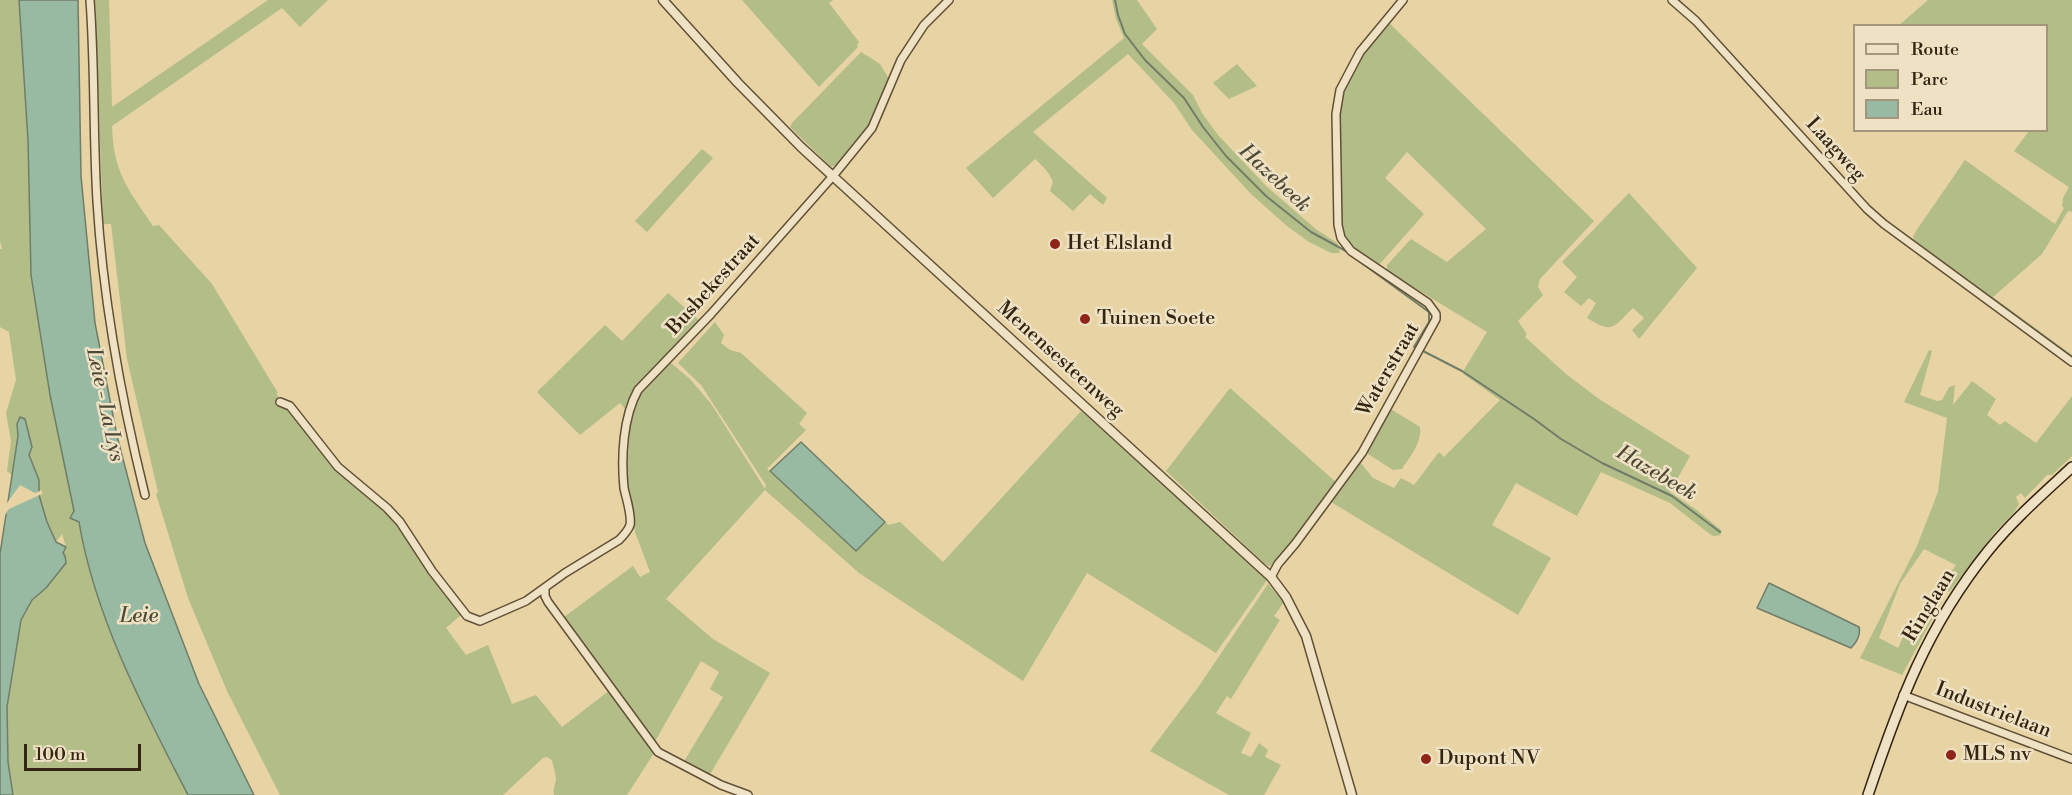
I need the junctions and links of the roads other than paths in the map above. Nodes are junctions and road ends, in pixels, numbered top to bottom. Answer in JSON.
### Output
{"nodes":[{"id":1,"x":90,"y":0,"type":"edge"},
{"id":2,"x":663,"y":0,"type":"edge"},
{"id":3,"x":949,"y":0,"type":"edge"},
{"id":4,"x":1403,"y":0,"type":"edge"},
{"id":5,"x":1672,"y":0,"type":"edge"},
{"id":6,"x":833,"y":176,"type":"junction"},
{"id":7,"x":2072,"y":362,"type":"edge"},
{"id":8,"x":280,"y":402,"type":"dead end"},
{"id":9,"x":2072,"y":467,"type":"edge"},
{"id":10,"x":145,"y":495,"type":"dead end"},
{"id":11,"x":1270,"y":577,"type":"junction"},
{"id":12,"x":545,"y":588,"type":"junction"},
{"id":13,"x":1903,"y":695,"type":"junction"},
{"id":14,"x":2072,"y":759,"type":"edge"},
{"id":15,"x":748,"y":795,"type":"edge"},
{"id":16,"x":1352,"y":795,"type":"edge"},
{"id":17,"x":1868,"y":795,"type":"edge"}],
"edges":[{"from":1,"to":10,"type":"street"},
{"from":2,"to":6,"type":"street","name":"Menensesteenweg"},
{"from":3,"to":6,"type":"street","name":"Busbekestraat"},
{"from":4,"to":11,"type":"street","name":"Waterstraat"},
{"from":5,"to":7,"type":"street","name":"Laagweg"},
{"from":6,"to":11,"type":"street","name":"Menensesteenweg"},
{"from":6,"to":12,"type":"street","name":"Busbekestraat"},
{"from":8,"to":12,"type":"street","name":"Busbekestraat"},
{"from":9,"to":13,"type":"main road","name":"Ringlaan"},
{"from":11,"to":16,"type":"street","name":"Menensesteenweg"},
{"from":12,"to":15,"type":"street"},
{"from":13,"to":14,"type":"street","name":"Industrielaan"},
{"from":13,"to":17,"type":"main road","name":"Ringlaan"}]}
